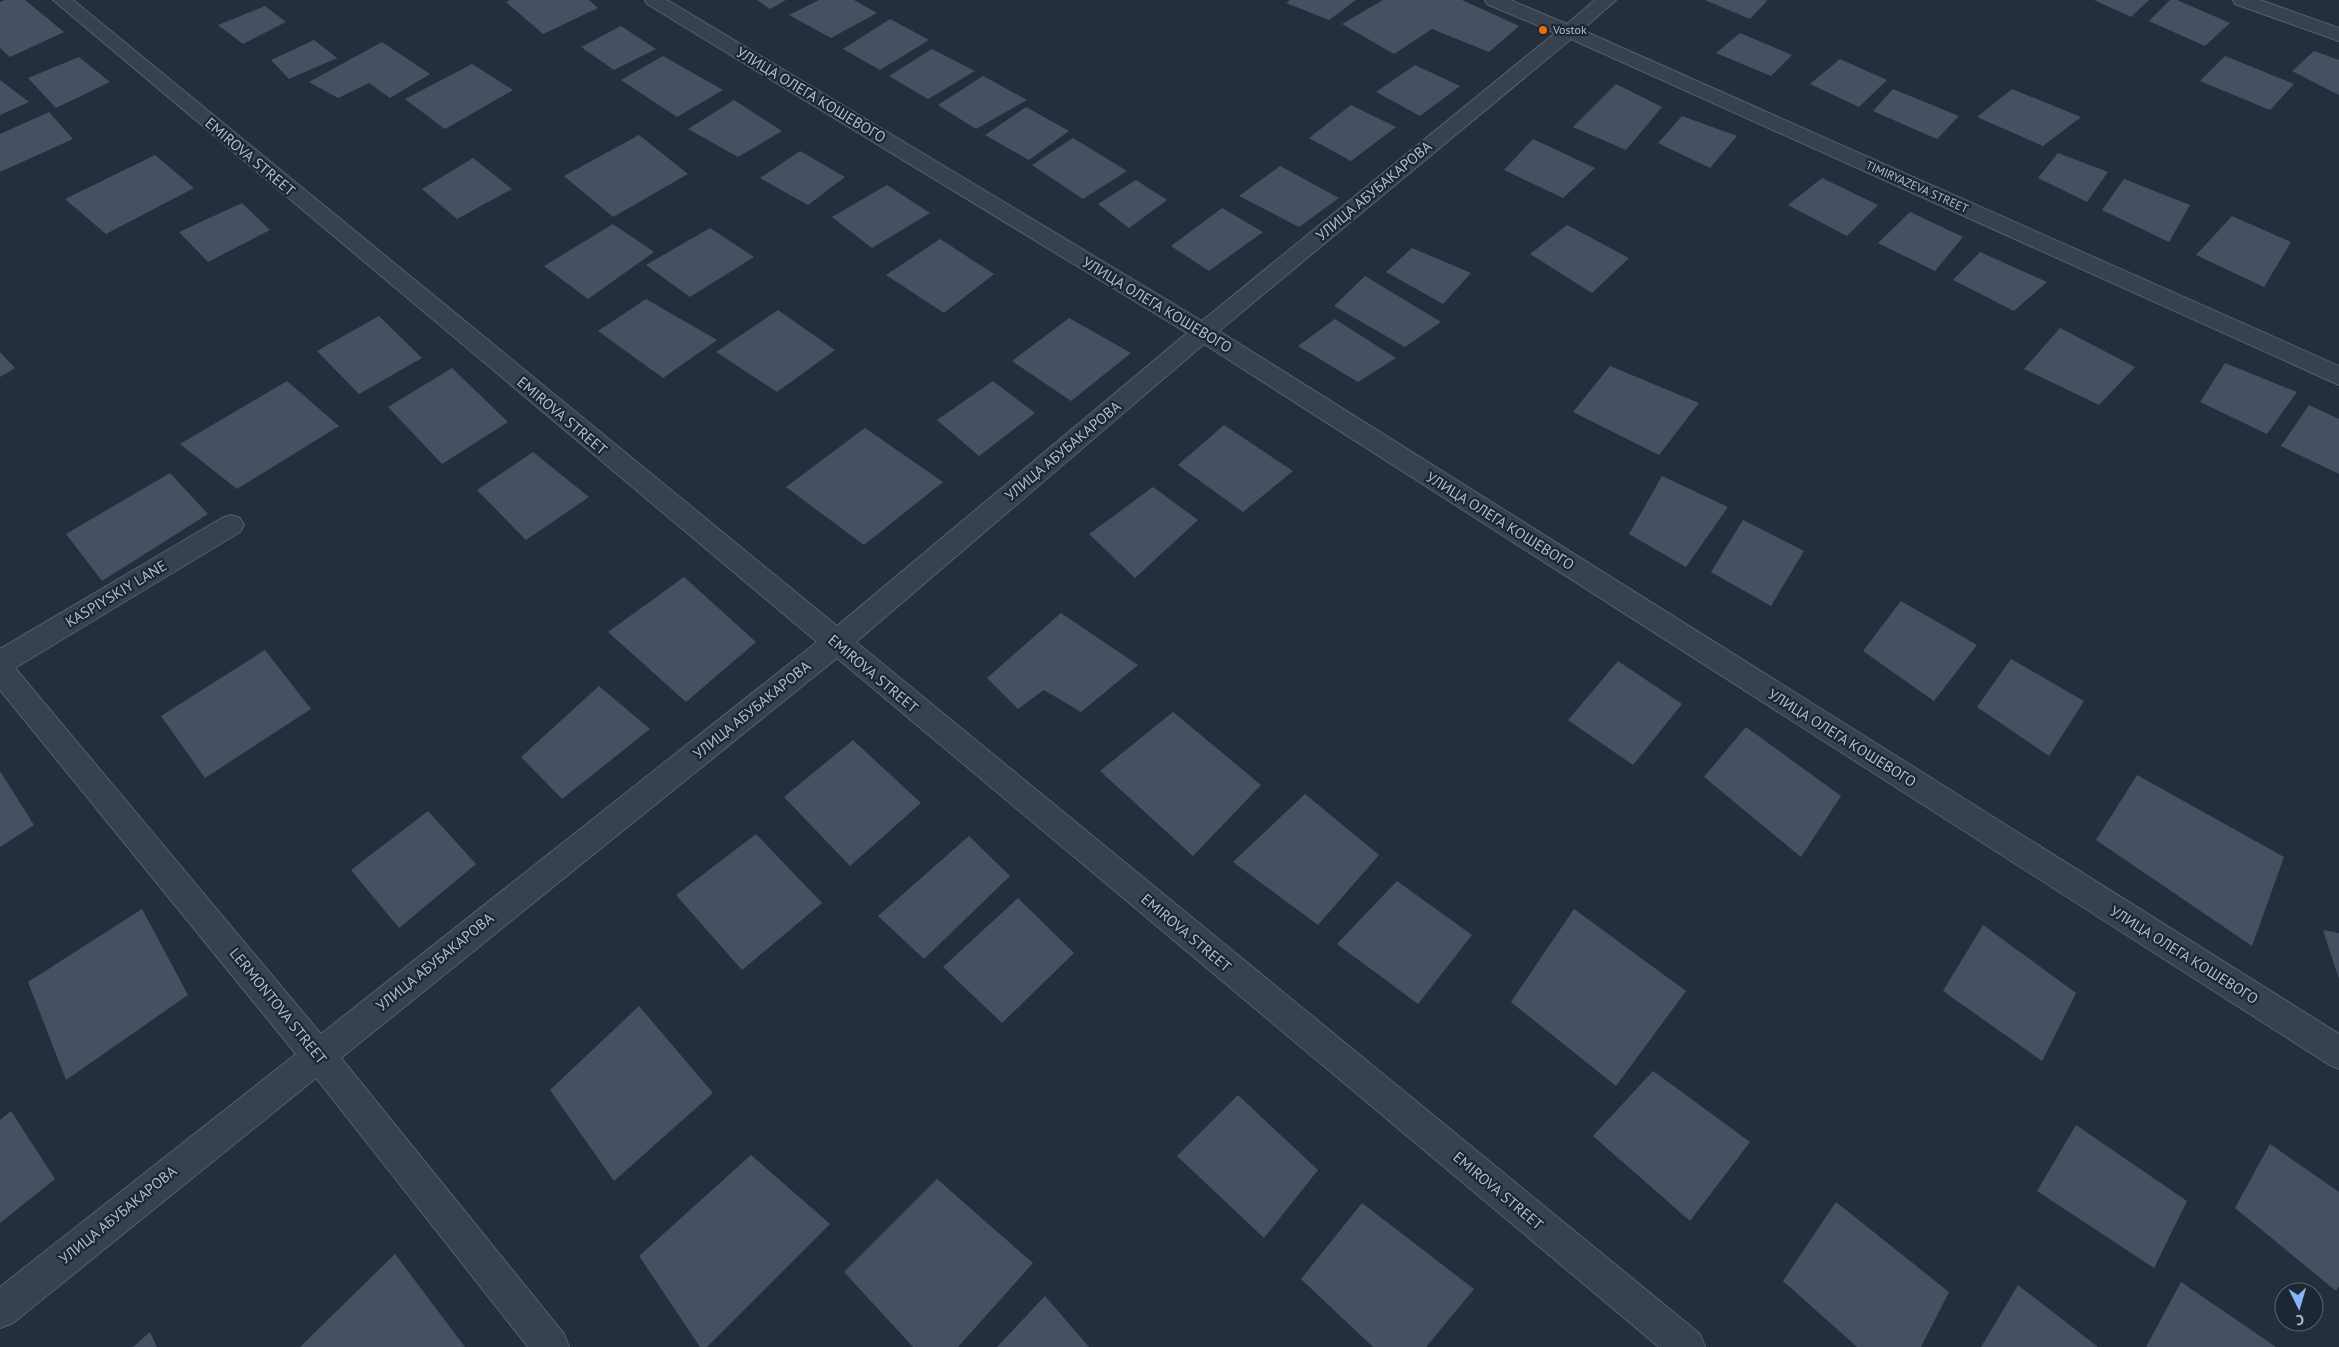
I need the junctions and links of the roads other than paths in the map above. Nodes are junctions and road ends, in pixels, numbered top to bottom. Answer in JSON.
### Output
{"nodes":[{"id":1,"x":62,"y":0,"type":"edge"},
{"id":2,"x":654,"y":0,"type":"edge"},
{"id":3,"x":1494,"y":0,"type":"edge"},
{"id":4,"x":1607,"y":0,"type":"edge"},
{"id":5,"x":2242,"y":0,"type":"edge"},
{"id":6,"x":1568,"y":30,"type":"junction"},
{"id":7,"x":2339,"y":35,"type":"edge"},
{"id":8,"x":1203,"y":332,"type":"junction"},
{"id":9,"x":2339,"y":376,"type":"edge"},
{"id":10,"x":231,"y":525,"type":"dead end"},
{"id":11,"x":836,"y":643,"type":"junction"},
{"id":12,"x":0,"y":663,"type":"edge"},
{"id":13,"x":0,"y":670,"type":"edge"},
{"id":14,"x":2339,"y":1053,"type":"edge"},
{"id":15,"x":318,"y":1055,"type":"junction"},
{"id":16,"x":0,"y":1310,"type":"edge"},
{"id":17,"x":551,"y":1347,"type":"edge"},
{"id":18,"x":1687,"y":1347,"type":"edge"}],
"edges":[{"from":1,"to":11,"type":"street","name":"EMIROVA STREET"},
{"from":2,"to":8,"type":"street","name":"УЛИЦА ОЛЕГА КОШЕВОГО"},
{"from":3,"to":6,"type":"street","name":"TIMIRYAZEVA STREET"},
{"from":4,"to":6,"type":"street","name":"УЛИЦА АБУБАКАРОВА"},
{"from":5,"to":7,"type":"street"},
{"from":6,"to":8,"type":"street","name":"УЛИЦА АБУБАКАРОВА"},
{"from":6,"to":9,"type":"street","name":"TIMIRYAZEVA STREET"},
{"from":8,"to":11,"type":"street","name":"УЛИЦА АБУБАКАРОВА"},
{"from":8,"to":14,"type":"street","name":"УЛИЦА ОЛЕГА КОШЕВОГО"},
{"from":10,"to":12,"type":"street","name":"KASPIYSKIY LANE"},
{"from":11,"to":15,"type":"street","name":"УЛИЦА АБУБАКАРОВА"},
{"from":11,"to":18,"type":"street","name":"EMIROVA STREET"},
{"from":13,"to":15,"type":"street","name":"LERMONTOVA STREET"},
{"from":15,"to":16,"type":"street","name":"УЛИЦА АБУБАКАРОВА"},
{"from":15,"to":17,"type":"street","name":"LERMONTOVA STREET"}]}
